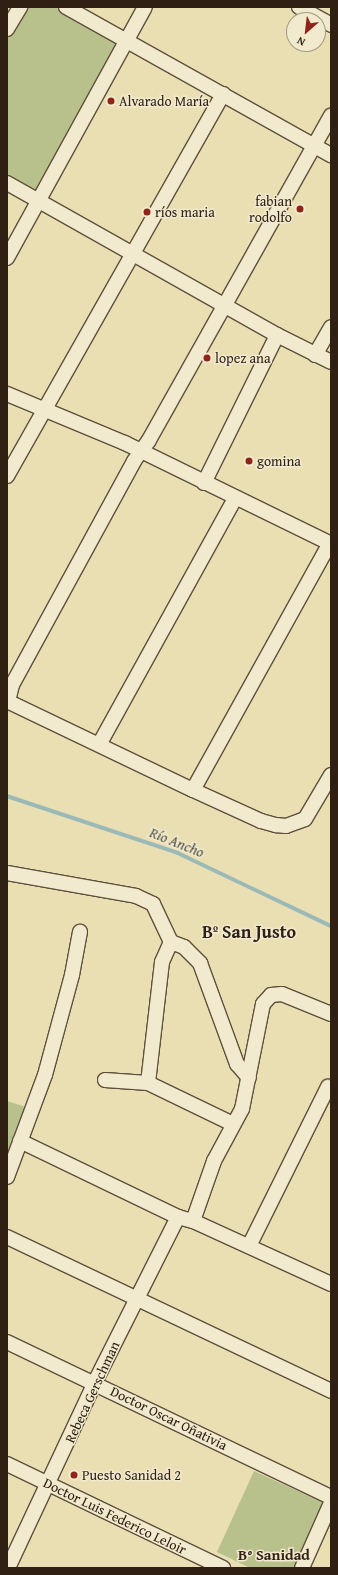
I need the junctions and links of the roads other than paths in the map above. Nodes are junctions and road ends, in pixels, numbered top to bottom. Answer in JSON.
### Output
{"nodes":[{"id":1,"x":20,"y":7,"type":"edge"},
{"id":2,"x":66,"y":7,"type":"edge"},
{"id":3,"x":145,"y":7,"type":"edge"},
{"id":4,"x":299,"y":7,"type":"edge"},
{"id":5,"x":331,"y":25,"type":"edge"},
{"id":6,"x":7,"y":29,"type":"edge"},
{"id":7,"x":126,"y":40,"type":"junction"},
{"id":8,"x":224,"y":94,"type":"junction"},
{"id":9,"x":331,"y":116,"type":"edge"},
{"id":10,"x":314,"y":146,"type":"junction"},
{"id":11,"x":331,"y":155,"type":"edge"},
{"id":12,"x":7,"y":183,"type":"edge"},
{"id":13,"x":38,"y":200,"type":"junction"},
{"id":14,"x":132,"y":253,"type":"junction"},
{"id":15,"x":7,"y":258,"type":"edge"},
{"id":16,"x":224,"y":304,"type":"junction"},
{"id":17,"x":331,"y":327,"type":"edge"},
{"id":18,"x":277,"y":335,"type":"junction"},
{"id":19,"x":315,"y":355,"type":"junction"},
{"id":20,"x":331,"y":362,"type":"edge"},
{"id":21,"x":7,"y":394,"type":"edge"},
{"id":22,"x":44,"y":409,"type":"junction"},
{"id":23,"x":142,"y":451,"type":"junction"},
{"id":24,"x":7,"y":476,"type":"edge"},
{"id":25,"x":204,"y":483,"type":"junction"},
{"id":26,"x":235,"y":498,"type":"junction"},
{"id":27,"x":331,"y":543,"type":"edge"},
{"id":28,"x":7,"y":701,"type":"edge"},
{"id":29,"x":100,"y":743,"type":"junction"},
{"id":30,"x":331,"y":775,"type":"edge"},
{"id":31,"x":193,"y":790,"type":"junction"},
{"id":32,"x":7,"y":873,"type":"edge"},
{"id":33,"x":80,"y":932,"type":"dead end"},
{"id":34,"x":171,"y":942,"type":"junction"},
{"id":35,"x":331,"y":1014,"type":"edge"},
{"id":36,"x":249,"y":1078,"type":"junction"},
{"id":37,"x":105,"y":1080,"type":"dead end"},
{"id":38,"x":148,"y":1083,"type":"junction"},
{"id":39,"x":328,"y":1087,"type":"dead end"},
{"id":40,"x":233,"y":1124,"type":"junction"},
{"id":41,"x":20,"y":1141,"type":"junction"},
{"id":42,"x":7,"y":1177,"type":"edge"},
{"id":43,"x":178,"y":1217,"type":"junction"},
{"id":44,"x":193,"y":1221,"type":"junction"},
{"id":45,"x":7,"y":1237,"type":"edge"},
{"id":46,"x":249,"y":1246,"type":"junction"},
{"id":47,"x":330,"y":1283,"type":"edge"},
{"id":48,"x":137,"y":1299,"type":"junction"},
{"id":49,"x":7,"y":1342,"type":"edge"},
{"id":50,"x":96,"y":1382,"type":"junction"},
{"id":51,"x":331,"y":1391,"type":"edge"},
{"id":52,"x":7,"y":1464,"type":"edge"},
{"id":53,"x":49,"y":1484,"type":"junction"},
{"id":54,"x":331,"y":1497,"type":"edge"},
{"id":55,"x":331,"y":1503,"type":"edge"},
{"id":56,"x":8,"y":1568,"type":"edge"},
{"id":57,"x":224,"y":1568,"type":"edge"},
{"id":58,"x":302,"y":1568,"type":"edge"}],
"edges":[{"from":1,"to":6,"type":"street"},
{"from":2,"to":7,"type":"street"},
{"from":3,"to":7,"type":"street"},
{"from":4,"to":5,"type":"street"},
{"from":7,"to":8,"type":"street"},
{"from":7,"to":13,"type":"street"},
{"from":8,"to":10,"type":"street"},
{"from":8,"to":14,"type":"street"},
{"from":9,"to":10,"type":"street"},
{"from":10,"to":11,"type":"street"},
{"from":10,"to":16,"type":"street"},
{"from":12,"to":13,"type":"street"},
{"from":13,"to":14,"type":"street"},
{"from":13,"to":15,"type":"street"},
{"from":14,"to":16,"type":"street"},
{"from":14,"to":22,"type":"street"},
{"from":16,"to":18,"type":"street"},
{"from":16,"to":23,"type":"street"},
{"from":17,"to":19,"type":"street"},
{"from":18,"to":19,"type":"street"},
{"from":18,"to":25,"type":"street"},
{"from":19,"to":20,"type":"street"},
{"from":21,"to":22,"type":"street"},
{"from":22,"to":23,"type":"street"},
{"from":22,"to":24,"type":"street"},
{"from":23,"to":25,"type":"street"},
{"from":23,"to":28,"type":"street"},
{"from":25,"to":26,"type":"street"},
{"from":26,"to":27,"type":"street"},
{"from":26,"to":29,"type":"street"},
{"from":27,"to":31,"type":"street"},
{"from":28,"to":29,"type":"street"},
{"from":29,"to":31,"type":"street"},
{"from":30,"to":31,"type":"street"},
{"from":32,"to":34,"type":"street"},
{"from":33,"to":41,"type":"street"},
{"from":34,"to":36,"type":"street"},
{"from":34,"to":38,"type":"street"},
{"from":35,"to":36,"type":"street"},
{"from":36,"to":40,"type":"street"},
{"from":37,"to":38,"type":"street"},
{"from":38,"to":40,"type":"street"},
{"from":39,"to":46,"type":"street"},
{"from":40,"to":44,"type":"street"},
{"from":41,"to":42,"type":"street"},
{"from":41,"to":43,"type":"street"},
{"from":43,"to":44,"type":"street"},
{"from":43,"to":48,"type":"street","name":"Rebeca Gerschman"},
{"from":44,"to":46,"type":"street"},
{"from":45,"to":48,"type":"street"},
{"from":46,"to":47,"type":"street"},
{"from":48,"to":50,"type":"street","name":"Rebeca Gerschman"},
{"from":48,"to":51,"type":"street"},
{"from":49,"to":50,"type":"street","name":"Doctor Oscar Oñativia"},
{"from":50,"to":53,"type":"street","name":"Rebeca Gerschman"},
{"from":50,"to":54,"type":"street","name":"Doctor Oscar Oñativia"},
{"from":52,"to":53,"type":"street","name":"Doctor Luis Federico Leloir"},
{"from":53,"to":56,"type":"street","name":"Rebeca Gerschman"},
{"from":53,"to":57,"type":"street","name":"Doctor Luis Federico Leloir"},
{"from":55,"to":58,"type":"street"}]}
